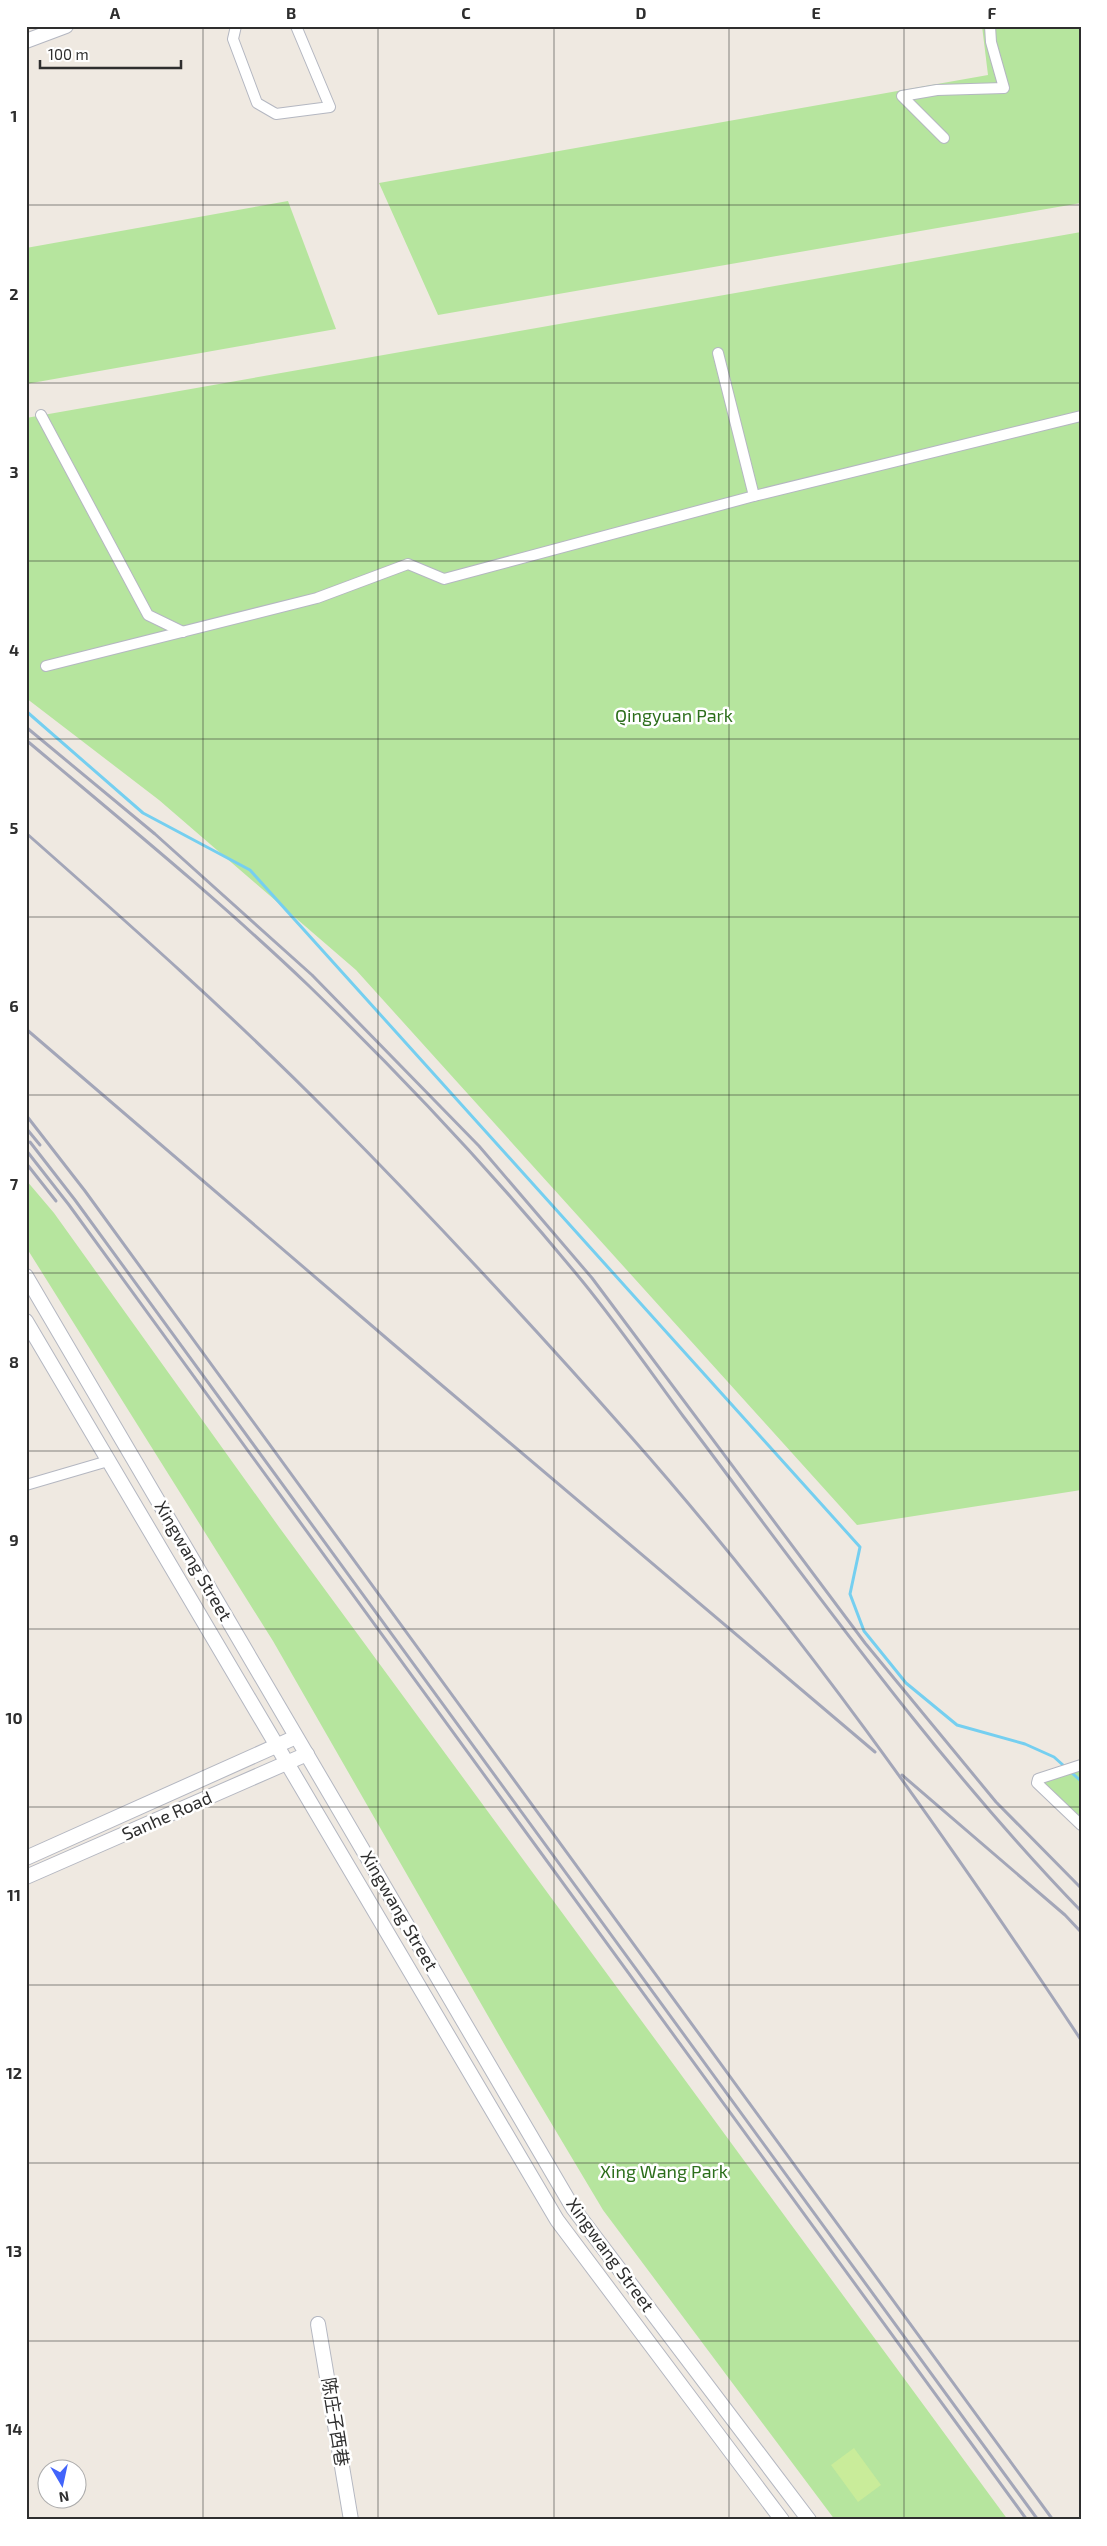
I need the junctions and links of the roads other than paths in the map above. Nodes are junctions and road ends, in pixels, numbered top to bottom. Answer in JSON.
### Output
{"nodes":[{"id":1,"x":66,"y":26,"type":"edge"},
{"id":2,"x":236,"y":26,"type":"edge"},
{"id":3,"x":296,"y":26,"type":"edge"},
{"id":4,"x":990,"y":26,"type":"edge"},
{"id":5,"x":26,"y":42,"type":"edge"},
{"id":6,"x":944,"y":138,"type":"dead end"},
{"id":7,"x":718,"y":354,"type":"dead end"},
{"id":8,"x":41,"y":415,"type":"dead end"},
{"id":9,"x":1081,"y":416,"type":"edge"},
{"id":10,"x":754,"y":496,"type":"junction"},
{"id":11,"x":183,"y":632,"type":"junction"},
{"id":12,"x":46,"y":666,"type":"dead end"},
{"id":13,"x":26,"y":1276,"type":"edge"},
{"id":14,"x":26,"y":1321,"type":"edge"},
{"id":15,"x":108,"y":1461,"type":"junction"},
{"id":16,"x":26,"y":1485,"type":"edge"},
{"id":17,"x":296,"y":1737,"type":"junction"},
{"id":18,"x":277,"y":1746,"type":"junction"},
{"id":19,"x":306,"y":1754,"type":"junction"},
{"id":20,"x":287,"y":1763,"type":"junction"},
{"id":21,"x":1078,"y":1766,"type":"edge"},
{"id":22,"x":1081,"y":1825,"type":"edge"},
{"id":23,"x":26,"y":1858,"type":"edge"},
{"id":24,"x":26,"y":1877,"type":"edge"},
{"id":25,"x":318,"y":2324,"type":"dead end"},
{"id":26,"x":351,"y":2520,"type":"edge"},
{"id":27,"x":782,"y":2520,"type":"edge"},
{"id":28,"x":809,"y":2520,"type":"edge"}],
"edges":[{"from":1,"to":5,"type":"main road"},
{"from":2,"to":3,"type":"street"},
{"from":4,"to":6,"type":"street"},
{"from":7,"to":10,"type":"street"},
{"from":8,"to":11,"type":"street"},
{"from":9,"to":10,"type":"street"},
{"from":10,"to":11,"type":"street"},
{"from":11,"to":12,"type":"street"},
{"from":13,"to":17,"type":"main road","name":"Xingwang Street"},
{"from":14,"to":15,"type":"main road","name":"Xingwang Street"},
{"from":15,"to":16,"type":"street"},
{"from":15,"to":18,"type":"main road","name":"Xingwang Street"},
{"from":17,"to":18,"type":"main road","name":"Sanhe Road"},
{"from":17,"to":19,"type":"main road","name":"Xingwang Street"},
{"from":18,"to":20,"type":"main road","name":"Xingwang Street"},
{"from":18,"to":23,"type":"main road","name":"Sanhe Road"},
{"from":19,"to":20,"type":"main road","name":"Sanhe Road"},
{"from":19,"to":28,"type":"main road","name":"Xingwang Street"},
{"from":20,"to":24,"type":"main road","name":"Sanhe Road"},
{"from":20,"to":27,"type":"main road","name":"Xingwang Street"},
{"from":21,"to":22,"type":"street"},
{"from":25,"to":26,"type":"main road","name":"陈庄子西巷"}]}
